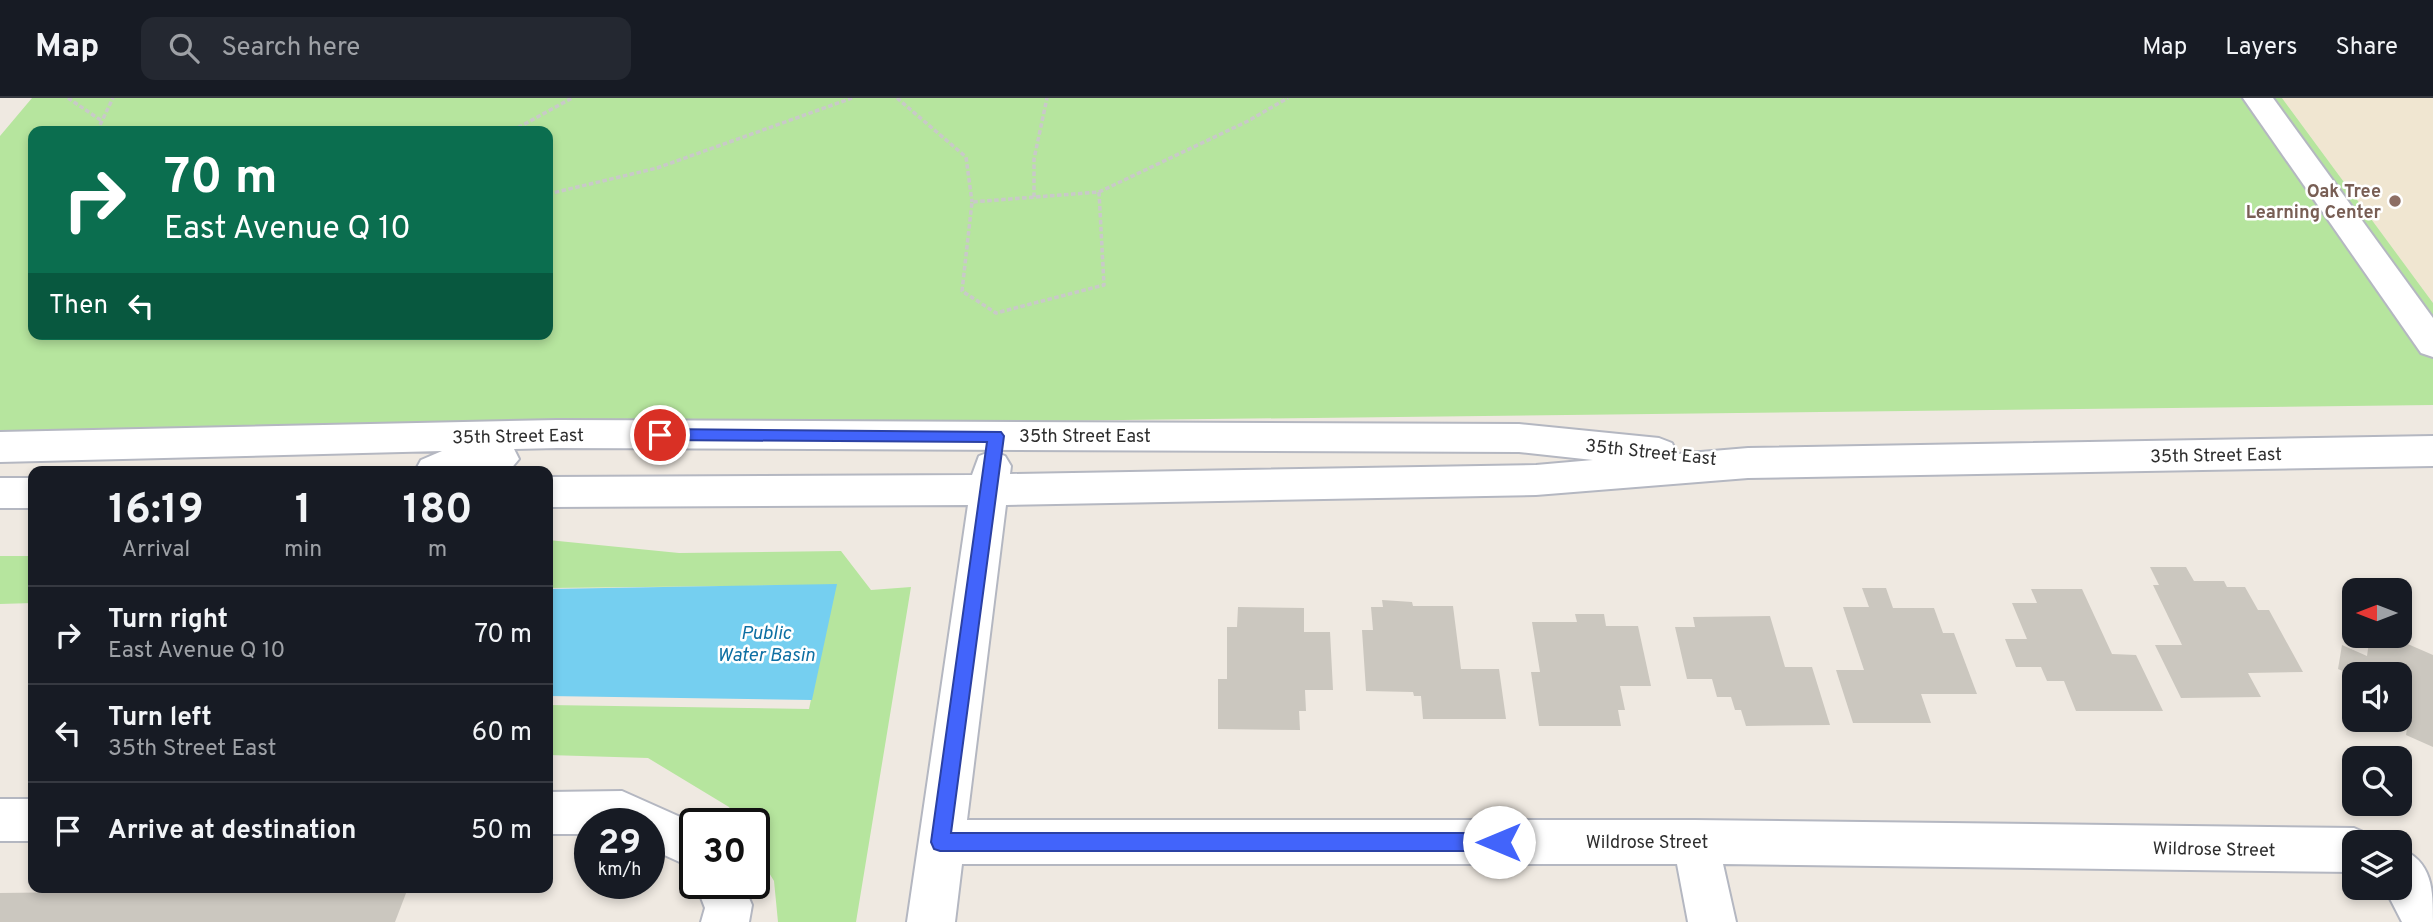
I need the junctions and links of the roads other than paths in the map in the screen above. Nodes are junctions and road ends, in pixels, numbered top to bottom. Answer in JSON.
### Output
{"nodes":[{"id":1,"x":2258,"y":98,"type":"edge"},
{"id":2,"x":2433,"y":344,"type":"edge"},
{"id":3,"x":814,"y":435,"type":"junction"},
{"id":4,"x":996,"y":436,"type":"junction"},
{"id":5,"x":0,"y":447,"type":"edge"},
{"id":6,"x":2433,"y":451,"type":"edge"},
{"id":7,"x":1748,"y":463,"type":"junction"},
{"id":8,"x":445,"y":466,"type":"edge"},
{"id":9,"x":988,"y":490,"type":"junction"},
{"id":10,"x":553,"y":492,"type":"edge"},
{"id":11,"x":0,"y":493,"type":"edge"},
{"id":12,"x":28,"y":493,"type":"edge"},
{"id":13,"x":553,"y":813,"type":"edge"},
{"id":14,"x":574,"y":813,"type":"edge"},
{"id":15,"x":0,"y":820,"type":"edge"},
{"id":16,"x":28,"y":820,"type":"edge"},
{"id":17,"x":940,"y":842,"type":"junction"},
{"id":18,"x":1695,"y":842,"type":"junction"},
{"id":19,"x":2342,"y":850,"type":"edge"},
{"id":20,"x":2412,"y":893,"type":"edge"},
{"id":21,"x":726,"y":899,"type":"edge"},
{"id":22,"x":725,"y":922,"type":"edge"},
{"id":23,"x":931,"y":922,"type":"edge"},
{"id":24,"x":1712,"y":922,"type":"edge"},
{"id":25,"x":2428,"y":922,"type":"edge"}],
"edges":[{"from":1,"to":2,"type":"street"},
{"from":3,"to":4,"type":"street","name":"35th Street East"},
{"from":3,"to":5,"type":"street","name":"35th Street East"},
{"from":3,"to":8,"type":"street"},
{"from":4,"to":7,"type":"street","name":"35th Street East"},
{"from":4,"to":9,"type":"street"},
{"from":6,"to":7,"type":"street","name":"35th Street East"},
{"from":7,"to":9,"type":"street","name":"35th Street East"},
{"from":9,"to":10,"type":"street","name":"35th Street East"},
{"from":9,"to":17,"type":"street"},
{"from":11,"to":12,"type":"street"},
{"from":13,"to":14,"type":"street"},
{"from":15,"to":16,"type":"street"},
{"from":17,"to":18,"type":"street","name":"Wildrose Street"},
{"from":17,"to":23,"type":"street"},
{"from":18,"to":19,"type":"street","name":"Wildrose Street"},
{"from":18,"to":24,"type":"street"},
{"from":20,"to":25,"type":"street"},
{"from":21,"to":22,"type":"street"}]}
